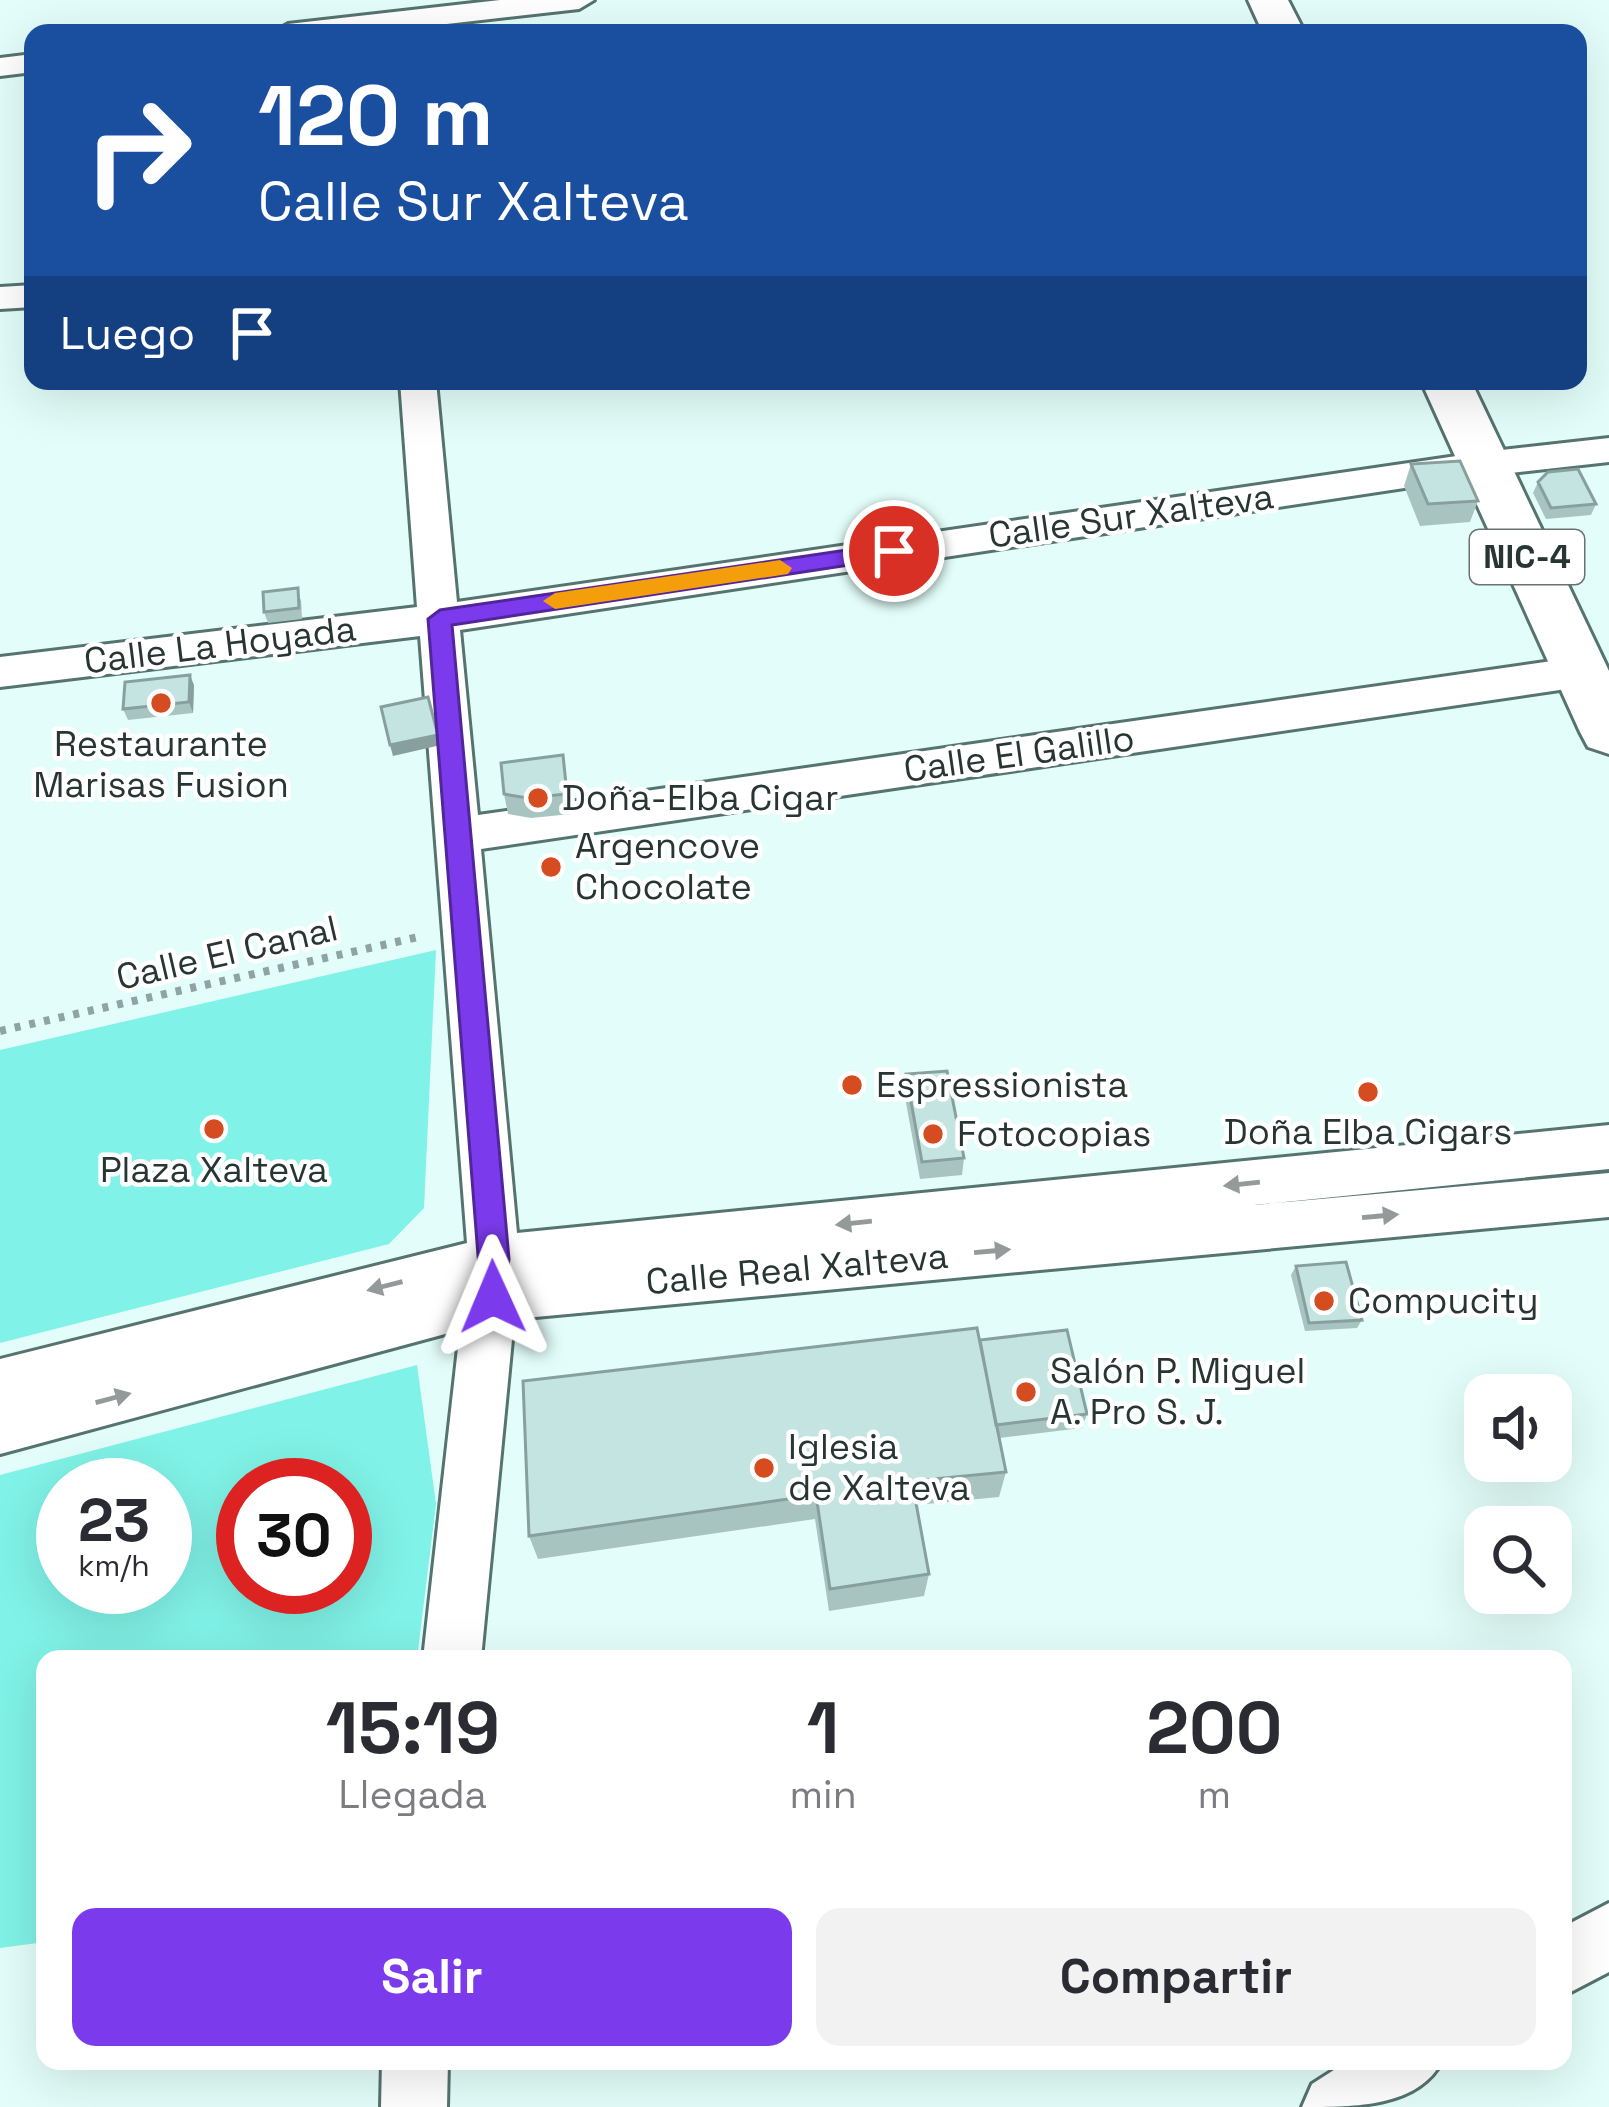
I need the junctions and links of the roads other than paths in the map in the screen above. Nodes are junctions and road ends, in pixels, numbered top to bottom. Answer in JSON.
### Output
{"nodes":[{"id":1,"x":579,"y":0,"type":"edge"},
{"id":2,"x":385,"y":18,"type":"edge"},
{"id":3,"x":346,"y":24,"type":"edge"},
{"id":4,"x":419,"y":390,"type":"edge"},
{"id":5,"x":1450,"y":390,"type":"edge"},
{"id":6,"x":1609,"y":450,"type":"edge"},
{"id":7,"x":1484,"y":464,"type":"junction"},
{"id":8,"x":440,"y":619,"type":"junction"},
{"id":9,"x":0,"y":672,"type":"edge"},
{"id":10,"x":1580,"y":672,"type":"junction"},
{"id":11,"x":1609,"y":732,"type":"edge"},
{"id":12,"x":458,"y":835,"type":"junction"},
{"id":13,"x":1609,"y":1147,"type":"edge"},
{"id":14,"x":1609,"y":1195,"type":"edge"},
{"id":15,"x":1167,"y":1214,"type":"junction"},
{"id":16,"x":494,"y":1278,"type":"junction"},
{"id":17,"x":0,"y":1384,"type":"edge"},
{"id":18,"x":0,"y":1428,"type":"edge"},
{"id":19,"x":453,"y":1650,"type":"edge"},
{"id":20,"x":1609,"y":1935,"type":"edge"},
{"id":21,"x":1572,"y":1958,"type":"edge"},
{"id":22,"x":415,"y":2070,"type":"edge"},
{"id":23,"x":1395,"y":2070,"type":"edge"},
{"id":24,"x":414,"y":2107,"type":"edge"},
{"id":25,"x":1335,"y":2107,"type":"edge"}],
"edges":[{"from":1,"to":2,"type":"street"},
{"from":2,"to":3,"type":"street"},
{"from":4,"to":8,"type":"street"},
{"from":5,"to":7,"type":"highway","number":"NIC-4"},
{"from":6,"to":7,"type":"street","name":"Calle Sur Xalteva"},
{"from":7,"to":8,"type":"street","name":"Calle Sur Xalteva"},
{"from":7,"to":10,"type":"highway","number":"NIC-4"},
{"from":8,"to":9,"type":"street","name":"Calle La Hoyada"},
{"from":8,"to":12,"type":"street"},
{"from":10,"to":11,"type":"highway","number":"NIC-4"},
{"from":10,"to":12,"type":"street","name":"Calle El Galillo"},
{"from":12,"to":16,"type":"street"},
{"from":13,"to":15,"type":"street","name":"Calle Real Xalteva","one_way":true},
{"from":15,"to":14,"type":"street","name":"Calle Real Xalteva","one_way":true},
{"from":15,"to":16,"type":"street","name":"Calle Real Xalteva"},
{"from":16,"to":17,"type":"street","name":"Calle Real Xalteva","one_way":true},
{"from":18,"to":16,"type":"street","name":"Calle Real Xalteva","one_way":true},
{"from":16,"to":19,"type":"street"},
{"from":20,"to":21,"type":"street"},
{"from":22,"to":24,"type":"street"},
{"from":23,"to":25,"type":"street"}]}
